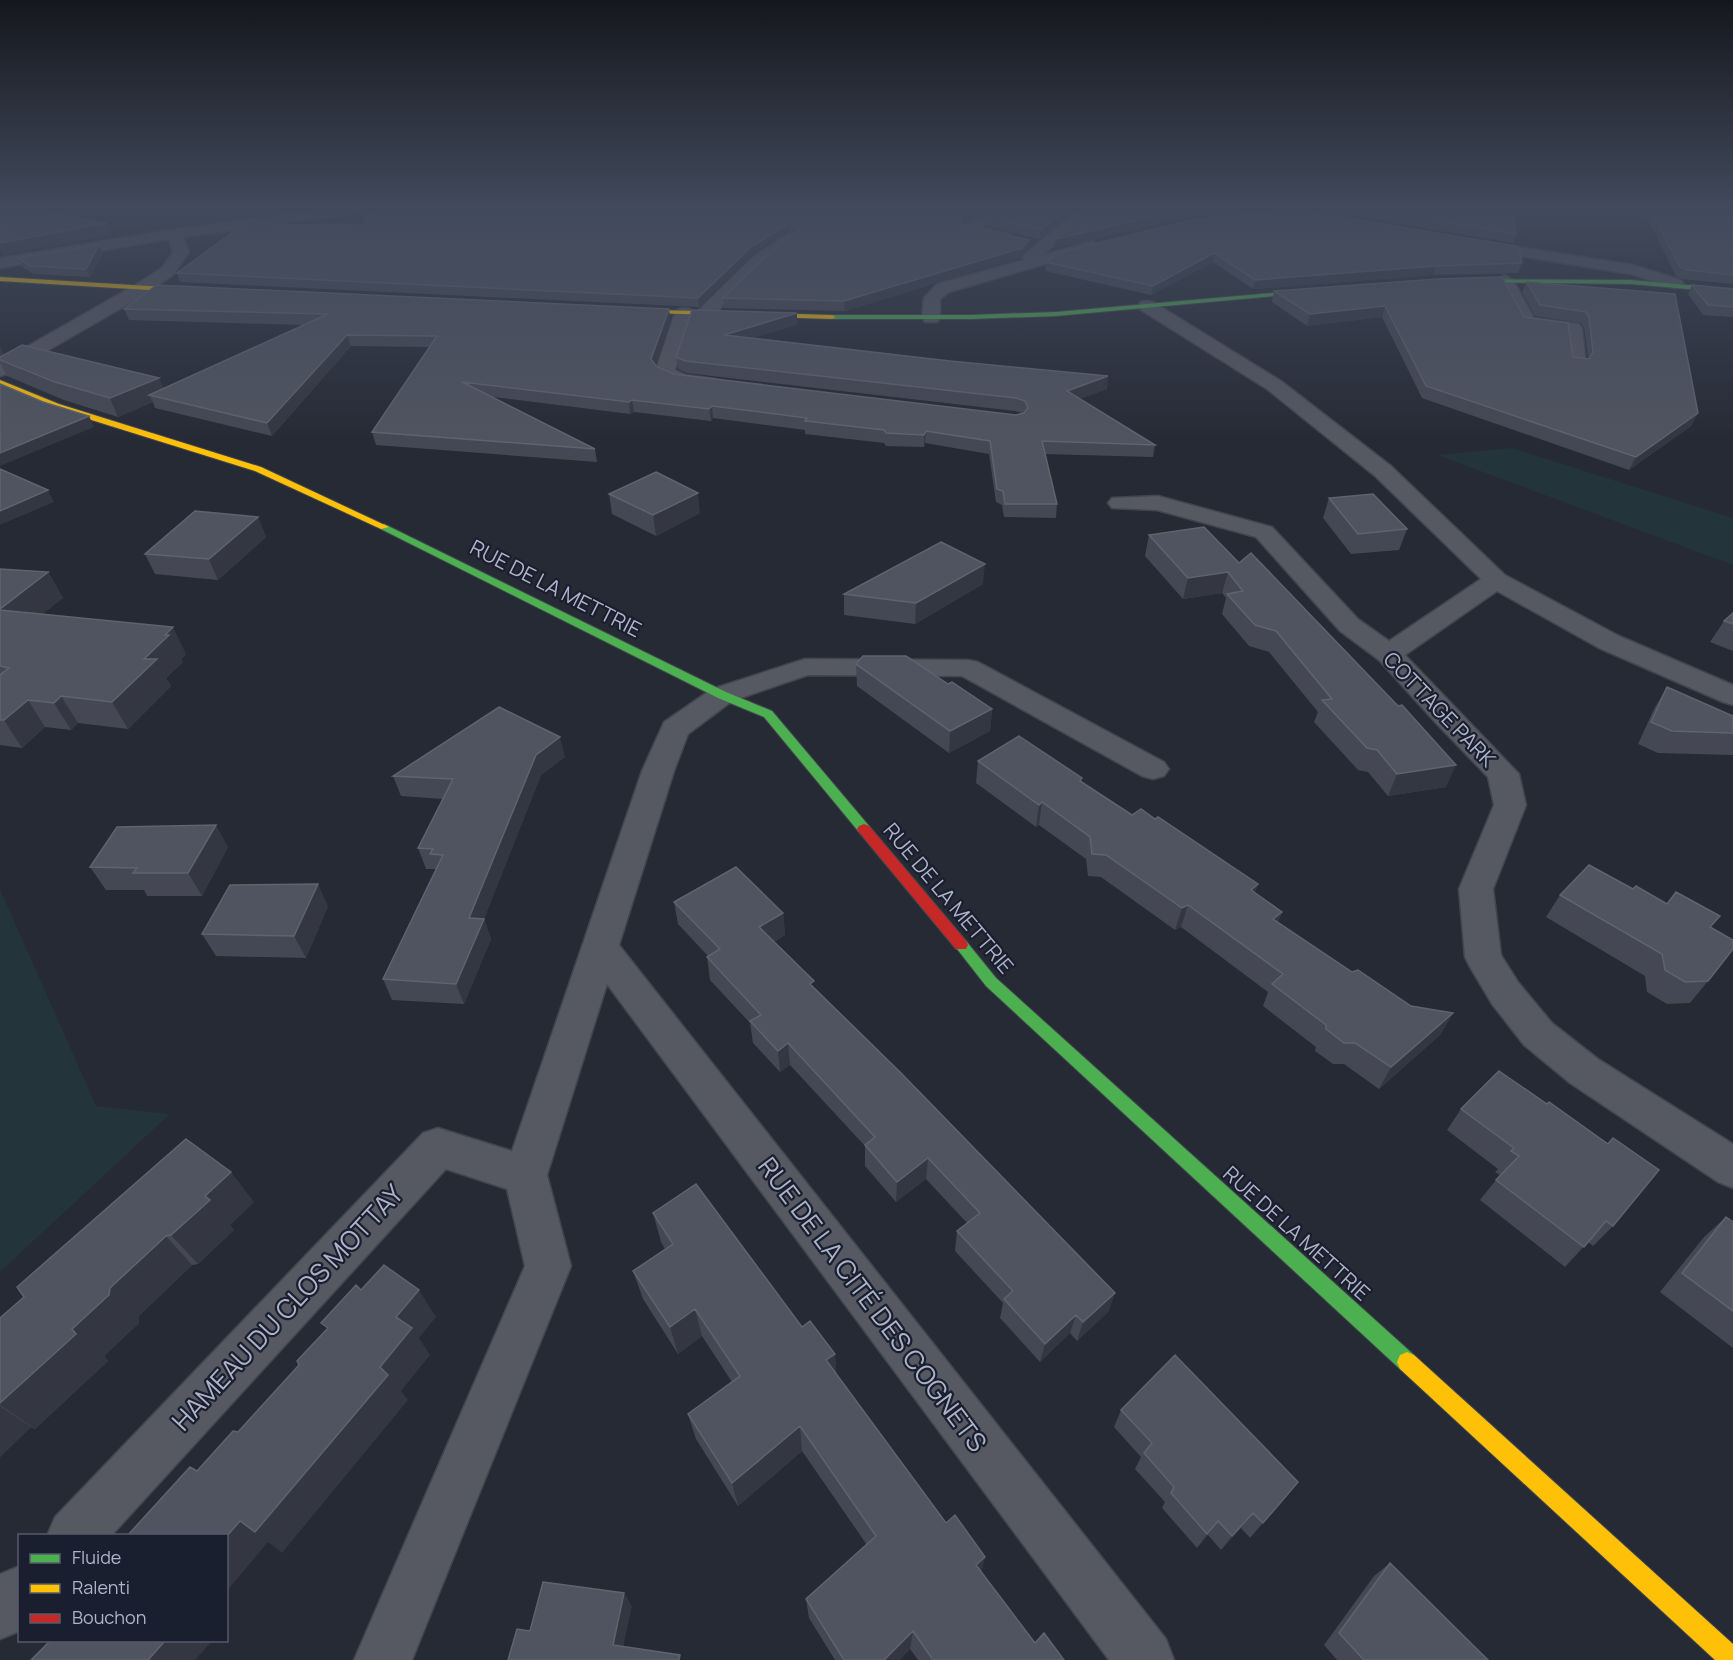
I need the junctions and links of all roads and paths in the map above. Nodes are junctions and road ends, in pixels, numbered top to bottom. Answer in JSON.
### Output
{"nodes":[{"id":1,"x":119,"y":286,"type":"edge"},
{"id":2,"x":733,"y":286,"type":"edge"},
{"id":3,"x":950,"y":286,"type":"edge"},
{"id":4,"x":1508,"y":286,"type":"edge"},
{"id":5,"x":1695,"y":286,"type":"edge"},
{"id":6,"x":143,"y":288,"type":"junction"},
{"id":7,"x":1332,"y":289,"type":"edge"},
{"id":8,"x":1733,"y":291,"type":"edge"},
{"id":9,"x":214,"y":292,"type":"edge"},
{"id":10,"x":1147,"y":306,"type":"junction"},
{"id":11,"x":609,"y":310,"type":"edge"},
{"id":12,"x":684,"y":313,"type":"junction"},
{"id":13,"x":705,"y":314,"type":"junction"},
{"id":14,"x":931,"y":318,"type":"junction"},
{"id":15,"x":1577,"y":364,"type":"edge"},
{"id":16,"x":0,"y":370,"type":"edge"},
{"id":17,"x":0,"y":382,"type":"edge"},
{"id":18,"x":730,"y":386,"type":"edge"},
{"id":19,"x":1120,"y":503,"type":"dead end"},
{"id":20,"x":1496,"y":580,"type":"junction"},
{"id":21,"x":1389,"y":654,"type":"junction"},
{"id":22,"x":722,"y":694,"type":"junction"},
{"id":23,"x":1733,"y":696,"type":"edge"},
{"id":24,"x":1153,"y":770,"type":"dead end"},
{"id":25,"x":600,"y":948,"type":"junction"},
{"id":26,"x":1733,"y":1168,"type":"edge"},
{"id":27,"x":525,"y":1175,"type":"junction"},
{"id":28,"x":76,"y":1534,"type":"edge"},
{"id":29,"x":18,"y":1596,"type":"edge"},
{"id":30,"x":0,"y":1611,"type":"edge"},
{"id":31,"x":383,"y":1660,"type":"edge"},
{"id":32,"x":1145,"y":1660,"type":"edge"},
{"id":33,"x":1733,"y":1660,"type":"edge"}],
"edges":[{"from":1,"to":6,"type":"street"},
{"from":2,"to":13,"type":"street"},
{"from":3,"to":14,"type":"street"},
{"from":4,"to":15,"type":"street"},
{"from":5,"to":8,"type":"street"},
{"from":6,"to":9,"type":"street"},
{"from":6,"to":16,"type":"street"},
{"from":7,"to":10,"type":"street"},
{"from":10,"to":14,"type":"street"},
{"from":10,"to":20,"type":"street"},
{"from":11,"to":12,"type":"street"},
{"from":12,"to":13,"type":"street"},
{"from":12,"to":18,"type":"street"},
{"from":13,"to":14,"type":"street"},
{"from":17,"to":22,"type":"street","name":"RUE DE LA METTRIE"},
{"from":19,"to":21,"type":"street","name":"COTTAGE PARK"},
{"from":20,"to":21,"type":"street","name":"COTTAGE PARK"},
{"from":20,"to":23,"type":"street"},
{"from":21,"to":26,"type":"street","name":"COTTAGE PARK"},
{"from":22,"to":24,"type":"street"},
{"from":22,"to":25,"type":"street"},
{"from":22,"to":33,"type":"street","name":"RUE DE LA METTRIE"},
{"from":25,"to":27,"type":"street"},
{"from":25,"to":32,"type":"street","name":"RUE DE LA CITÉ DES COGNETS"},
{"from":27,"to":28,"type":"street","name":"HAMEAU DU CLOS MOTTAY"},
{"from":27,"to":31,"type":"street"},
{"from":29,"to":30,"type":"street"}]}
